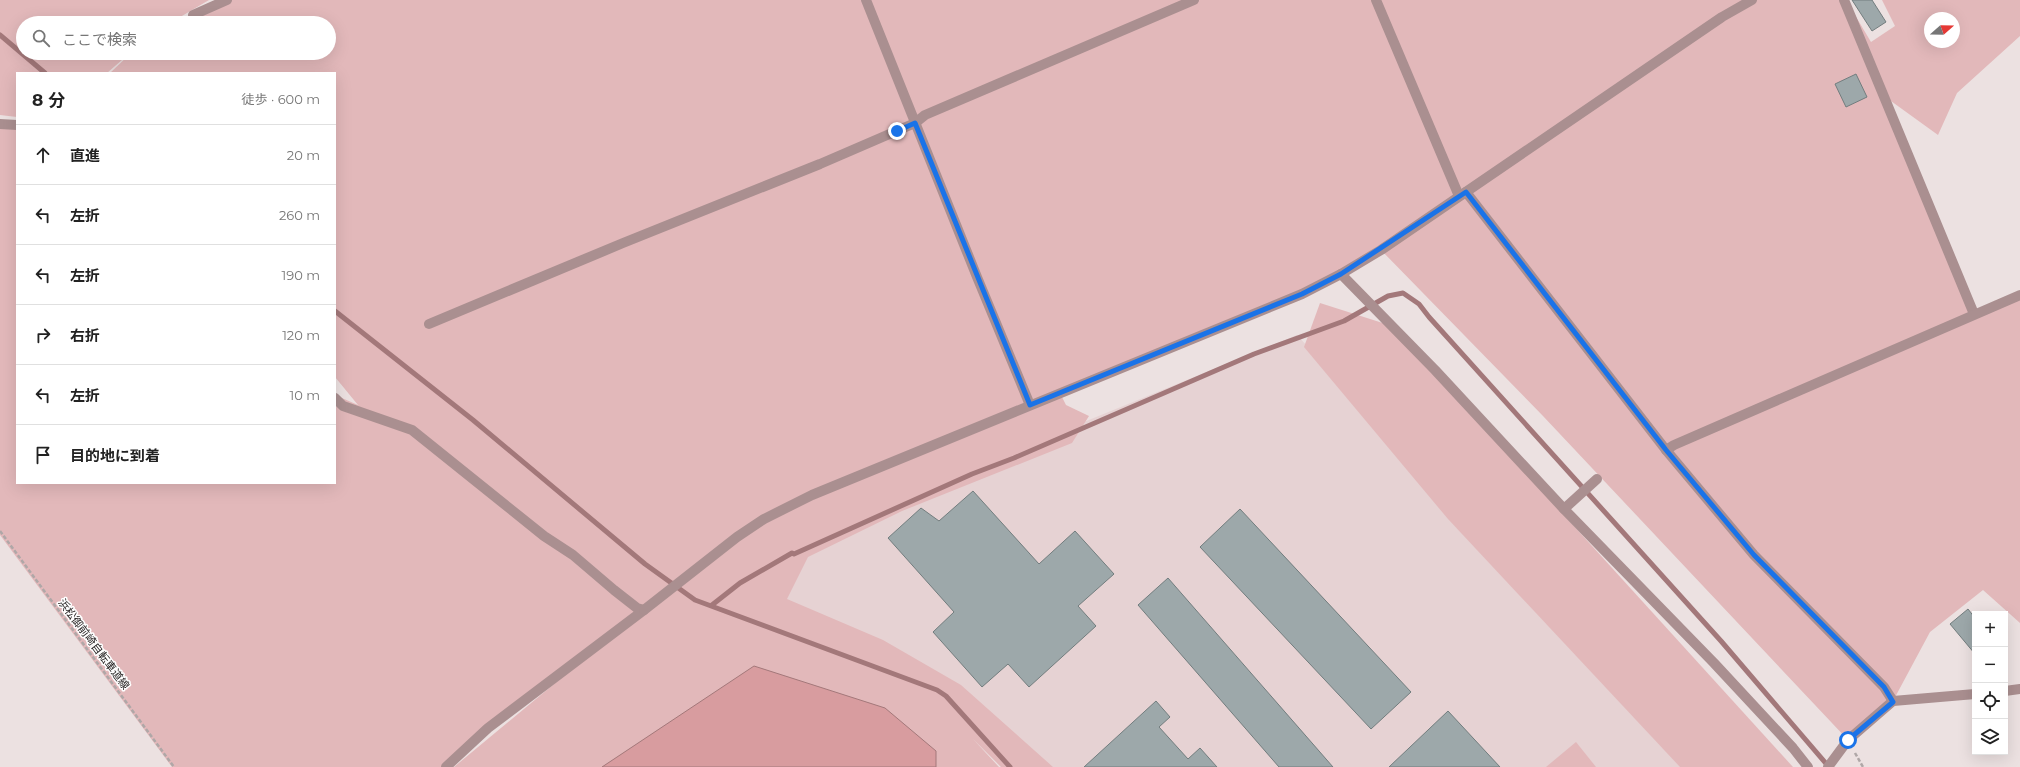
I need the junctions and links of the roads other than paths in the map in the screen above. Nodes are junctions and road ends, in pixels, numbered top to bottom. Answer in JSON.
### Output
{"nodes":[{"id":1,"x":227,"y":0,"type":"edge"},
{"id":2,"x":866,"y":0,"type":"edge"},
{"id":3,"x":1194,"y":0,"type":"edge"},
{"id":4,"x":1376,"y":0,"type":"edge"},
{"id":5,"x":1752,"y":0,"type":"edge"},
{"id":6,"x":1844,"y":0,"type":"edge"},
{"id":7,"x":193,"y":15,"type":"dead end"},
{"id":8,"x":915,"y":123,"type":"junction"},
{"id":9,"x":0,"y":124,"type":"edge"},
{"id":10,"x":16,"y":125,"type":"edge"},
{"id":11,"x":1462,"y":194,"type":"junction"},
{"id":12,"x":1341,"y":274,"type":"junction"},
{"id":13,"x":2020,"y":295,"type":"edge"},
{"id":14,"x":1974,"y":314,"type":"junction"},
{"id":15,"x":429,"y":324,"type":"dead end"},
{"id":16,"x":336,"y":399,"type":"edge"},
{"id":17,"x":1030,"y":405,"type":"junction"},
{"id":18,"x":1666,"y":450,"type":"junction"},
{"id":19,"x":1597,"y":479,"type":"dead end"},
{"id":20,"x":1564,"y":509,"type":"junction"},
{"id":21,"x":644,"y":610,"type":"junction"},
{"id":22,"x":2020,"y":689,"type":"edge"},
{"id":23,"x":2008,"y":691,"type":"edge"},
{"id":24,"x":1972,"y":694,"type":"edge"},
{"id":25,"x":1893,"y":702,"type":"junction"},
{"id":26,"x":446,"y":767,"type":"edge"},
{"id":27,"x":1808,"y":767,"type":"edge"},
{"id":28,"x":1828,"y":767,"type":"edge"}],
"edges":[{"from":1,"to":7,"type":"street"},
{"from":2,"to":8,"type":"street"},
{"from":3,"to":8,"type":"street"},
{"from":4,"to":11,"type":"street"},
{"from":5,"to":11,"type":"street"},
{"from":6,"to":14,"type":"street"},
{"from":8,"to":15,"type":"street"},
{"from":8,"to":17,"type":"street"},
{"from":9,"to":10,"type":"street"},
{"from":11,"to":12,"type":"street"},
{"from":11,"to":18,"type":"street"},
{"from":12,"to":17,"type":"street"},
{"from":12,"to":20,"type":"street"},
{"from":13,"to":14,"type":"street"},
{"from":14,"to":18,"type":"street"},
{"from":16,"to":21,"type":"street"},
{"from":17,"to":21,"type":"street"},
{"from":18,"to":25,"type":"street"},
{"from":19,"to":20,"type":"street"},
{"from":20,"to":27,"type":"street"},
{"from":21,"to":26,"type":"street"},
{"from":22,"to":23,"type":"street"},
{"from":24,"to":25,"type":"street"},
{"from":25,"to":28,"type":"street"}]}
